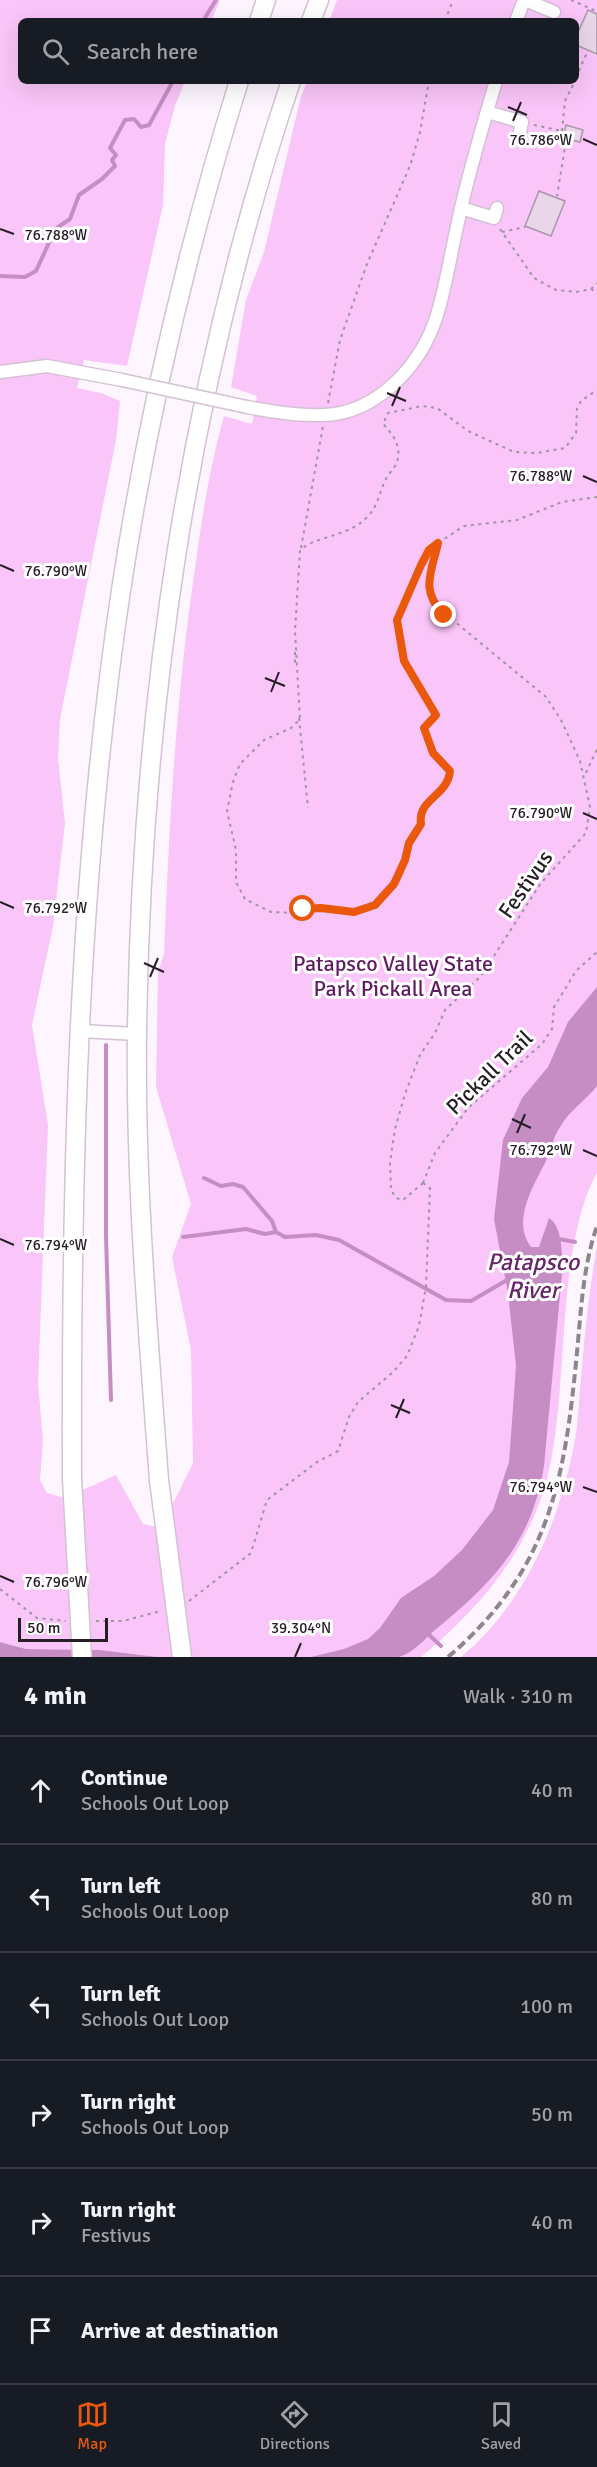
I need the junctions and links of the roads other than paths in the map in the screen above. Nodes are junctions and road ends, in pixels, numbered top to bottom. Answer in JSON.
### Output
{"nodes":[{"id":1,"x":266,"y":0,"type":"edge"},
{"id":2,"x":319,"y":0,"type":"edge"},
{"id":3,"x":524,"y":0,"type":"edge"},
{"id":4,"x":554,"y":12,"type":"dead end"},
{"id":5,"x":260,"y":18,"type":"edge"},
{"id":6,"x":312,"y":18,"type":"edge"},
{"id":7,"x":517,"y":18,"type":"edge"},
{"id":8,"x":238,"y":84,"type":"edge"},
{"id":9,"x":290,"y":84,"type":"edge"},
{"id":10,"x":495,"y":84,"type":"edge"},
{"id":11,"x":487,"y":112,"type":"junction"},
{"id":12,"x":521,"y":127,"type":"road end"},
{"id":13,"x":461,"y":208,"type":"junction"},
{"id":14,"x":497,"y":208,"type":"dead end"},
{"id":15,"x":0,"y":372,"type":"edge"},
{"id":16,"x":80,"y":1031,"type":"junction"},
{"id":17,"x":137,"y":1034,"type":"junction"},
{"id":18,"x":82,"y":1657,"type":"edge"},
{"id":19,"x":182,"y":1657,"type":"edge"}],
"edges":[{"from":1,"to":5,"type":"highway"},
{"from":2,"to":6,"type":"highway"},
{"from":3,"to":4,"type":"lane"},
{"from":3,"to":7,"type":"lane"},
{"from":8,"to":16,"type":"highway"},
{"from":9,"to":17,"type":"highway"},
{"from":10,"to":11,"type":"lane"},
{"from":11,"to":12,"type":"lane"},
{"from":11,"to":13,"type":"lane"},
{"from":13,"to":14,"type":"lane"},
{"from":13,"to":15,"type":"lane","bridge":true},
{"from":16,"to":17,"type":"lane"},
{"from":16,"to":18,"type":"highway","bridge":true},
{"from":17,"to":19,"type":"highway","bridge":true}]}
